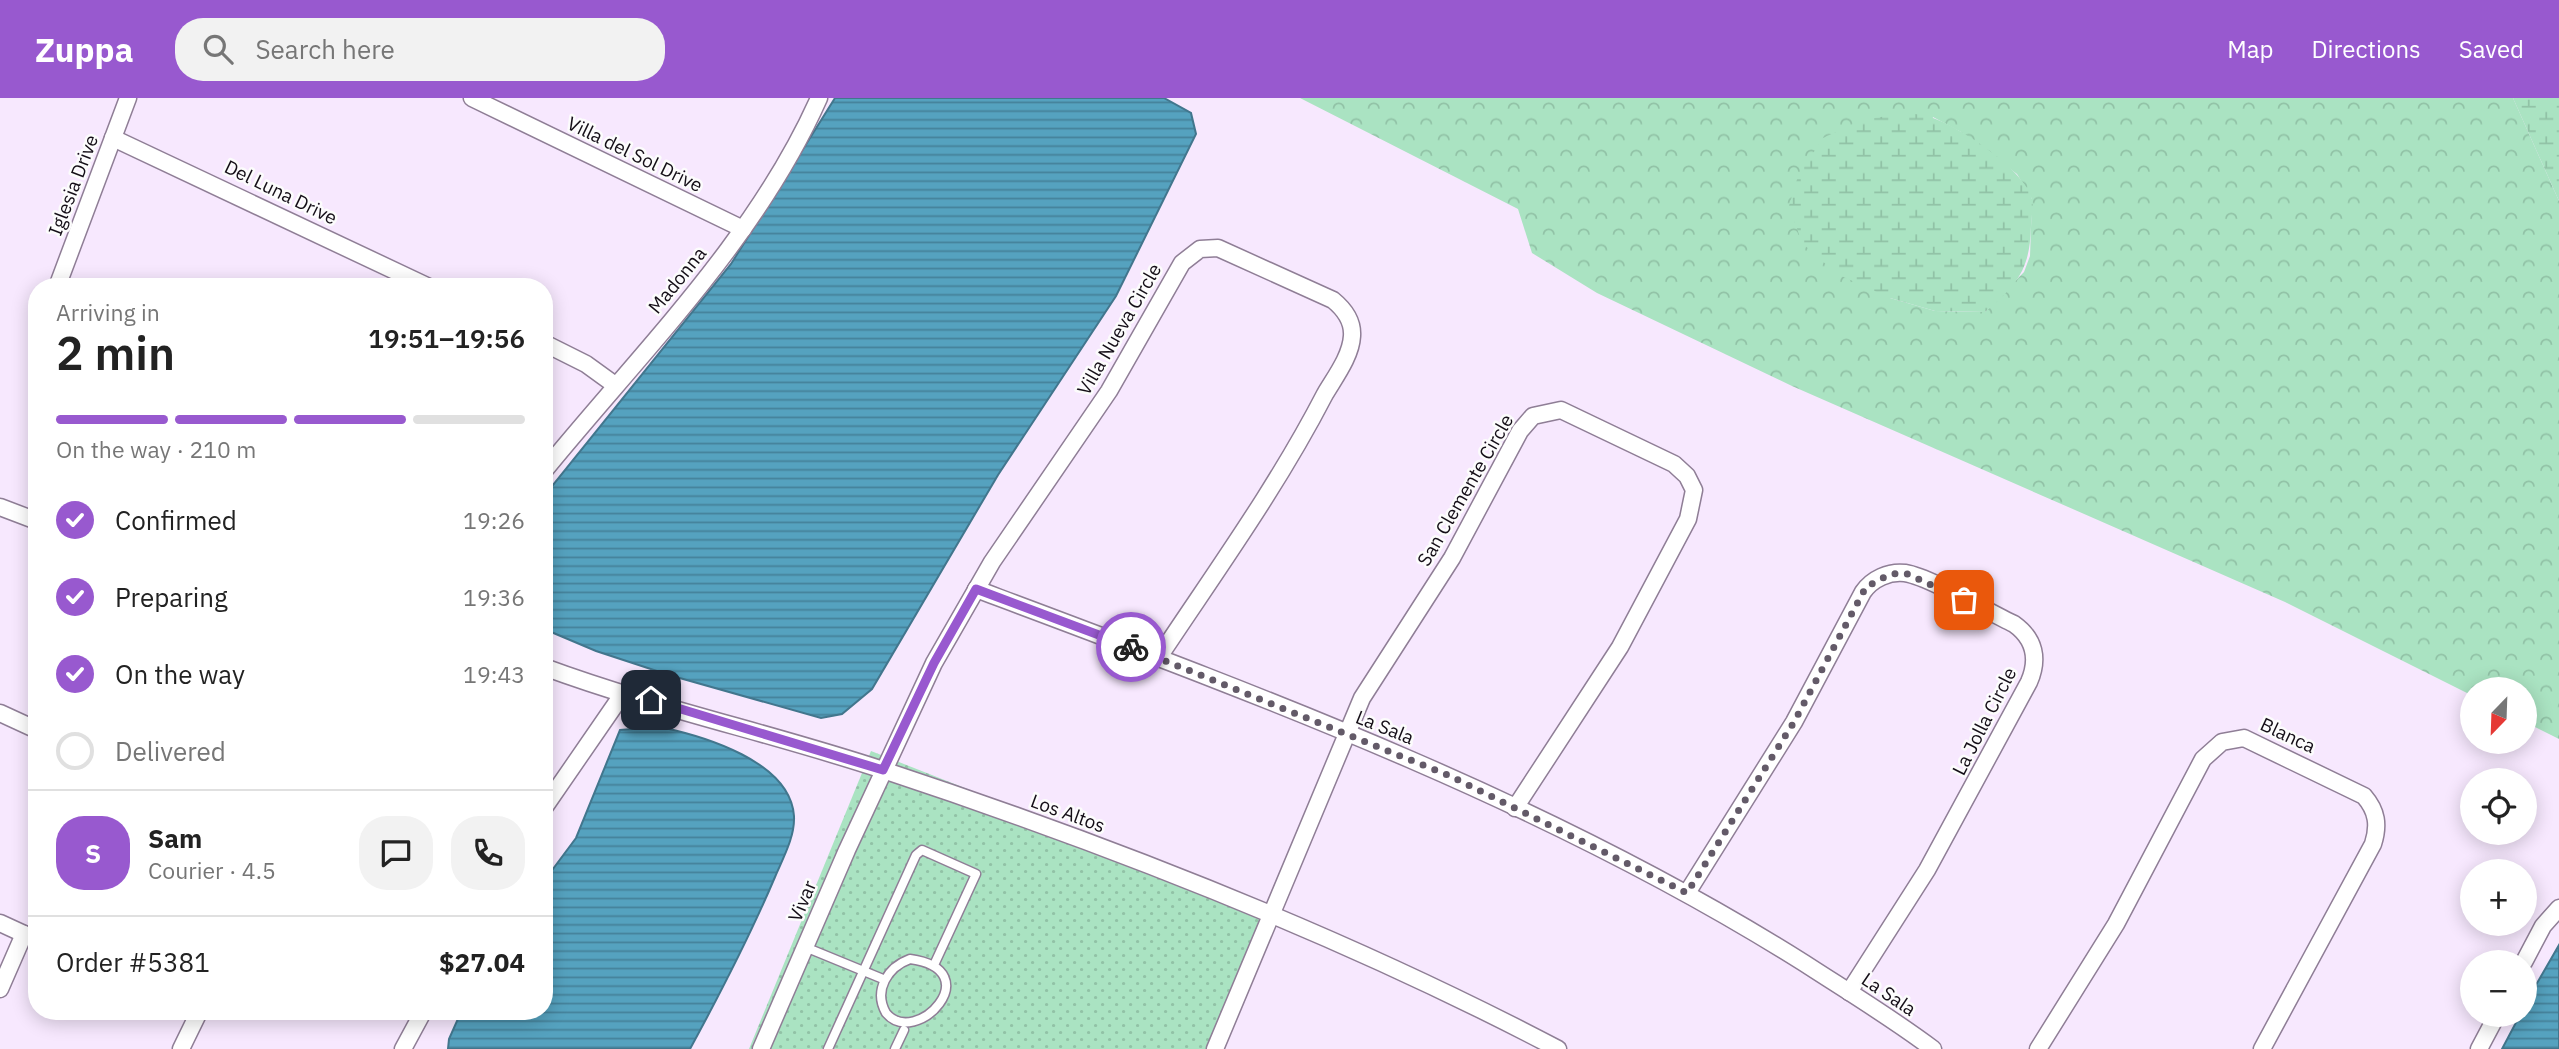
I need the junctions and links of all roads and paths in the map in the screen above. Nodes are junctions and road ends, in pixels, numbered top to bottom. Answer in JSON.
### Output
{"nodes":[{"id":1,"x":128,"y":98,"type":"edge"},
{"id":2,"x":472,"y":98,"type":"edge"},
{"id":3,"x":819,"y":98,"type":"edge"},
{"id":4,"x":113,"y":138,"type":"junction"},
{"id":5,"x":743,"y":229,"type":"junction"},
{"id":6,"x":60,"y":278,"type":"edge"},
{"id":7,"x":410,"y":278,"type":"edge"},
{"id":8,"x":553,"y":347,"type":"edge"},
{"id":9,"x":615,"y":385,"type":"junction"},
{"id":10,"x":553,"y":460,"type":"edge"},
{"id":11,"x":0,"y":508,"type":"edge"},
{"id":12,"x":28,"y":518,"type":"edge"},
{"id":13,"x":976,"y":589,"type":"junction"},
{"id":14,"x":1159,"y":657,"type":"junction"},
{"id":15,"x":553,"y":670,"type":"edge"},
{"id":16,"x":624,"y":692,"type":"junction"},
{"id":17,"x":0,"y":713,"type":"edge"},
{"id":18,"x":28,"y":726,"type":"edge"},
{"id":19,"x":1347,"y":734,"type":"junction"},
{"id":20,"x":883,"y":770,"type":"junction"},
{"id":21,"x":553,"y":795,"type":"edge"},
{"id":22,"x":1515,"y":808,"type":"junction"},
{"id":23,"x":1687,"y":893,"type":"junction"},
{"id":24,"x":2559,"y":908,"type":"edge"},
{"id":25,"x":1271,"y":916,"type":"junction"},
{"id":26,"x":0,"y":923,"type":"edge"},
{"id":27,"x":28,"y":936,"type":"edge"},
{"id":28,"x":28,"y":942,"type":"edge"},
{"id":29,"x":805,"y":947,"type":"junction"},
{"id":30,"x":2530,"y":950,"type":"edge"},
{"id":31,"x":934,"y":965,"type":"junction"},
{"id":32,"x":864,"y":972,"type":"junction"},
{"id":33,"x":883,"y":979,"type":"junction"},
{"id":34,"x":0,"y":989,"type":"edge"},
{"id":35,"x":1849,"y":992,"type":"junction"},
{"id":36,"x":192,"y":1020,"type":"edge"},
{"id":37,"x":419,"y":1020,"type":"edge"},
{"id":38,"x":2491,"y":1027,"type":"edge"},
{"id":39,"x":904,"y":1030,"type":"junction"},
{"id":40,"x":181,"y":1049,"type":"edge"},
{"id":41,"x":403,"y":1049,"type":"edge"},
{"id":42,"x":761,"y":1049,"type":"edge"},
{"id":43,"x":828,"y":1049,"type":"edge"},
{"id":44,"x":895,"y":1049,"type":"edge"},
{"id":45,"x":1215,"y":1049,"type":"edge"},
{"id":46,"x":1558,"y":1049,"type":"edge"},
{"id":47,"x":1933,"y":1049,"type":"edge"},
{"id":48,"x":2038,"y":1049,"type":"edge"},
{"id":49,"x":2262,"y":1049,"type":"edge"},
{"id":50,"x":2479,"y":1049,"type":"edge"}],
"edges":[{"from":1,"to":4,"type":"street","name":"Iglesia Drive"},
{"from":2,"to":5,"type":"street","name":"Villa del Sol Drive"},
{"from":3,"to":5,"type":"street","name":"Madonna"},
{"from":4,"to":6,"type":"street","name":"Iglesia Drive"},
{"from":4,"to":7,"type":"street","name":"Del Luna Drive"},
{"from":5,"to":9,"type":"street","name":"Madonna"},
{"from":8,"to":9,"type":"street"},
{"from":9,"to":10,"type":"street","name":"Madonna"},
{"from":11,"to":12,"type":"street"},
{"from":13,"to":14,"type":"street","name":"La Sala"},
{"from":13,"to":14,"type":"street","name":"Villa Nueva Circle"},
{"from":13,"to":20,"type":"street"},
{"from":14,"to":19,"type":"street","name":"La Sala"},
{"from":15,"to":16,"type":"street","name":"Los Altos"},
{"from":16,"to":20,"type":"street","name":"Los Altos"},
{"from":16,"to":21,"type":"street"},
{"from":17,"to":18,"type":"street"},
{"from":19,"to":22,"type":"street","name":"La Sala"},
{"from":19,"to":22,"type":"street","name":"San Clemente Circle"},
{"from":19,"to":25,"type":"street","name":"San Clemente Circle"},
{"from":20,"to":25,"type":"street","name":"Los Altos"},
{"from":20,"to":29,"type":"street","name":"Vivar"},
{"from":22,"to":23,"type":"street","name":"La Sala"},
{"from":23,"to":35,"type":"street","name":"La Sala"},
{"from":23,"to":35,"type":"street","name":"La Jolla Circle"},
{"from":24,"to":30,"type":"street"},
{"from":25,"to":45,"type":"street","name":"San Clemente Circle"},
{"from":25,"to":46,"type":"street","name":"Los Altos"},
{"from":26,"to":27,"type":"street"},
{"from":28,"to":34,"type":"street"},
{"from":29,"to":32,"type":"lane"},
{"from":29,"to":42,"type":"street","name":"Vivar"},
{"from":31,"to":32,"type":"lane"},
{"from":31,"to":33,"type":"lane"},
{"from":31,"to":39,"type":"lane"},
{"from":32,"to":33,"type":"lane"},
{"from":32,"to":43,"type":"lane"},
{"from":33,"to":39,"type":"lane"},
{"from":35,"to":47,"type":"street","name":"La Sala"},
{"from":36,"to":40,"type":"street"},
{"from":37,"to":41,"type":"street"},
{"from":38,"to":50,"type":"street"},
{"from":39,"to":44,"type":"lane"},
{"from":48,"to":49,"type":"street","name":"Blanca"}]}
